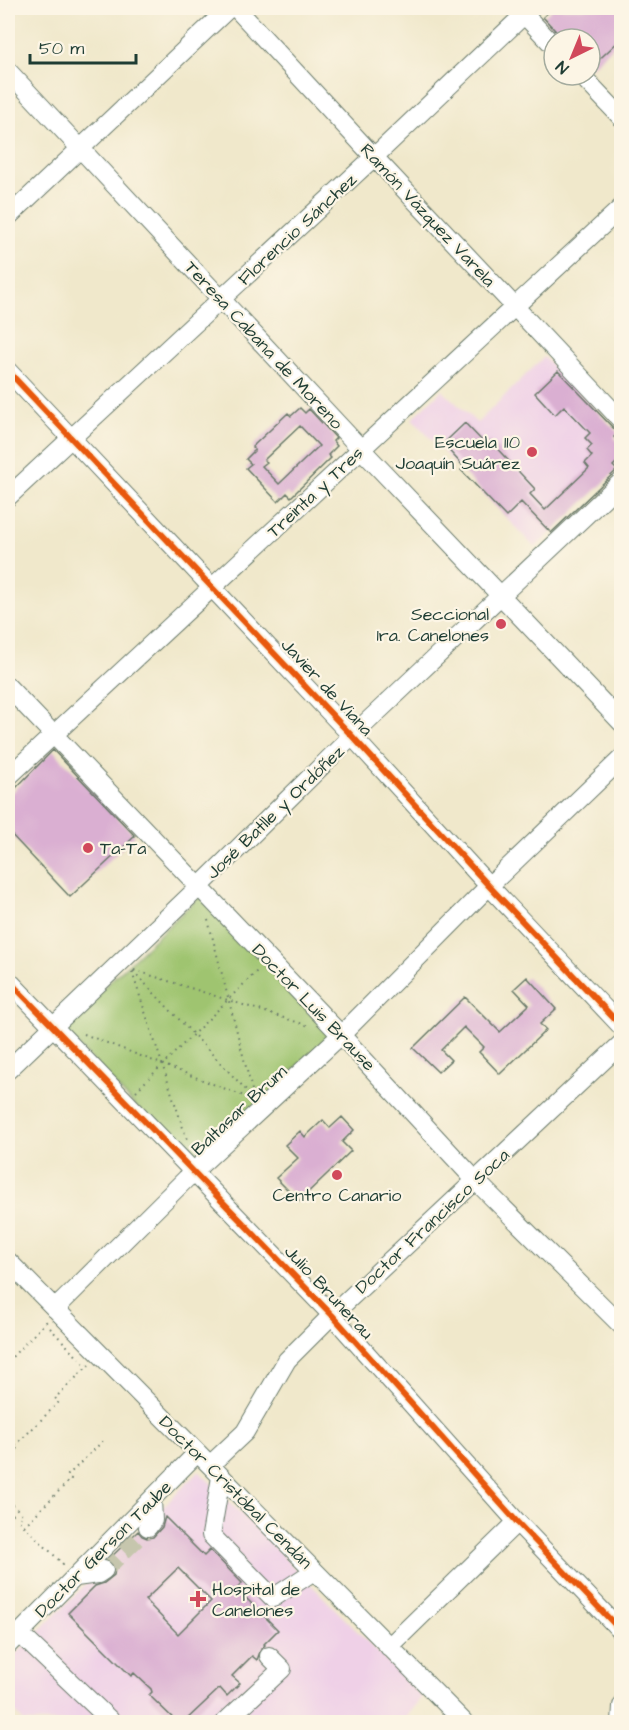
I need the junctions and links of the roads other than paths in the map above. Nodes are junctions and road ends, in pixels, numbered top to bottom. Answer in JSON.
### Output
{"nodes":[{"id":1,"x":229,"y":8,"type":"edge"},
{"id":2,"x":236,"y":8,"type":"edge"},
{"id":3,"x":524,"y":10,"type":"edge"},
{"id":4,"x":542,"y":32,"type":"edge"},
{"id":5,"x":8,"y":71,"type":"edge"},
{"id":6,"x":592,"y":87,"type":"edge"},
{"id":7,"x":621,"y":118,"type":"edge"},
{"id":8,"x":81,"y":149,"type":"junction"},
{"id":9,"x":374,"y":157,"type":"junction"},
{"id":10,"x":621,"y":207,"type":"edge"},
{"id":11,"x":8,"y":217,"type":"edge"},
{"id":12,"x":222,"y":298,"type":"junction"},
{"id":13,"x":514,"y":306,"type":"junction"},
{"id":14,"x":8,"y":371,"type":"edge"},
{"id":15,"x":621,"y":421,"type":"edge"},
{"id":16,"x":71,"y":439,"type":"junction"},
{"id":17,"x":361,"y":449,"type":"junction"},
{"id":18,"x":621,"y":482,"type":"edge"},
{"id":19,"x":8,"y":497,"type":"edge"},
{"id":20,"x":212,"y":587,"type":"junction"},
{"id":21,"x":500,"y":596,"type":"junction"},
{"id":22,"x":8,"y":687,"type":"edge"},
{"id":23,"x":621,"y":723,"type":"edge"},
{"id":24,"x":53,"y":735,"type":"junction"},
{"id":25,"x":352,"y":736,"type":"junction"},
{"id":26,"x":621,"y":758,"type":"edge"},
{"id":27,"x":8,"y":777,"type":"edge"},
{"id":28,"x":489,"y":886,"type":"junction"},
{"id":29,"x":199,"y":887,"type":"junction"},
{"id":30,"x":8,"y":980,"type":"edge"},
{"id":31,"x":621,"y":1027,"type":"edge"},
{"id":32,"x":52,"y":1028,"type":"junction"},
{"id":33,"x":341,"y":1035,"type":"junction"},
{"id":34,"x":621,"y":1042,"type":"edge"},
{"id":35,"x":8,"y":1070,"type":"edge"},
{"id":36,"x":193,"y":1172,"type":"junction"},
{"id":37,"x":476,"y":1181,"type":"junction"},
{"id":38,"x":8,"y":1261,"type":"edge"},
{"id":39,"x":332,"y":1315,"type":"junction"},
{"id":40,"x":50,"y":1316,"type":"junction"},
{"id":41,"x":621,"y":1326,"type":"edge"},
{"id":42,"x":209,"y":1465,"type":"junction"},
{"id":43,"x":152,"y":1499,"type":"junction"},
{"id":44,"x":517,"y":1522,"type":"junction"},
{"id":45,"x":148,"y":1527,"type":"tunnel mouth"},
{"id":46,"x":104,"y":1570,"type":"tunnel mouth"},
{"id":47,"x":314,"y":1571,"type":"junction"},
{"id":48,"x":76,"y":1577,"type":"junction"},
{"id":49,"x":621,"y":1632,"type":"edge"},
{"id":50,"x":13,"y":1639,"type":"edge"},
{"id":51,"x":389,"y":1647,"type":"junction"},
{"id":52,"x":269,"y":1656,"type":"dead end"},
{"id":53,"x":621,"y":1706,"type":"edge"},
{"id":54,"x":112,"y":1722,"type":"edge"},
{"id":55,"x":225,"y":1722,"type":"edge"},
{"id":56,"x":464,"y":1722,"type":"edge"},
{"id":57,"x":621,"y":1722,"type":"edge"}],
"edges":[{"from":1,"to":8,"type":"street"},
{"from":2,"to":9,"type":"street","name":"Ramón Vázquez Varela"},
{"from":3,"to":4,"type":"street"},
{"from":3,"to":9,"type":"street","name":"Florencio Sánchez"},
{"from":5,"to":8,"type":"street","name":"Teresa Cabana de Moreno"},
{"from":6,"to":7,"type":"street"},
{"from":8,"to":11,"type":"street"},
{"from":8,"to":12,"type":"street","name":"Teresa Cabana de Moreno"},
{"from":9,"to":12,"type":"street","name":"Florencio Sánchez"},
{"from":9,"to":13,"type":"street","name":"Ramón Vázquez Varela"},
{"from":10,"to":13,"type":"street","name":"Treinta y Tres"},
{"from":12,"to":16,"type":"street","name":"Florencio Sánchez"},
{"from":12,"to":17,"type":"street","name":"Teresa Cabana de Moreno"},
{"from":13,"to":15,"type":"street","name":"Ramón Vázquez Varela"},
{"from":13,"to":17,"type":"street","name":"Treinta y Tres"},
{"from":14,"to":16,"type":"street","name":"Javier de Viana"},
{"from":16,"to":19,"type":"street","name":"Florencio Sánchez"},
{"from":16,"to":20,"type":"street","name":"Javier de Viana"},
{"from":17,"to":20,"type":"street","name":"Treinta y Tres"},
{"from":17,"to":21,"type":"street","name":"Teresa Cabana de Moreno"},
{"from":18,"to":21,"type":"street","name":"José Batlle y Ordóñez"},
{"from":20,"to":24,"type":"street","name":"Treinta y Tres"},
{"from":20,"to":25,"type":"street","name":"Javier de Viana"},
{"from":21,"to":23,"type":"street","name":"Teresa Cabana de Moreno"},
{"from":21,"to":25,"type":"street","name":"José Batlle y Ordóñez"},
{"from":22,"to":24,"type":"street","name":"Doctor Luis Brause"},
{"from":24,"to":27,"type":"street","name":"Treinta y Tres"},
{"from":24,"to":29,"type":"street","name":"Doctor Luis Brause"},
{"from":25,"to":28,"type":"street","name":"Javier de Viana"},
{"from":25,"to":29,"type":"street","name":"José Batlle y Ordóñez"},
{"from":26,"to":28,"type":"street","name":"Baltasar Brum"},
{"from":28,"to":31,"type":"street","name":"Javier de Viana"},
{"from":28,"to":33,"type":"street","name":"Baltasar Brum"},
{"from":29,"to":32,"type":"street","name":"José Batlle y Ordóñez"},
{"from":29,"to":33,"type":"street","name":"Doctor Luis Brause"},
{"from":30,"to":32,"type":"street","name":"Julio Brunerau"},
{"from":32,"to":35,"type":"street","name":"José Batlle y Ordóñez"},
{"from":32,"to":36,"type":"street","name":"Julio Brunerau"},
{"from":33,"to":36,"type":"street","name":"Baltasar Brum"},
{"from":33,"to":37,"type":"street","name":"Doctor Luis Brause"},
{"from":34,"to":37,"type":"street","name":"Doctor Francisco Soca"},
{"from":36,"to":39,"type":"street","name":"Julio Brunerau"},
{"from":36,"to":40,"type":"street","name":"Baltasar Brum"},
{"from":37,"to":39,"type":"street","name":"Doctor Francisco Soca"},
{"from":37,"to":41,"type":"street","name":"Doctor Luis Brause"},
{"from":38,"to":40,"type":"street","name":"Doctor Cristóbal Cendán"},
{"from":39,"to":42,"type":"street","name":"Doctor Francisco Soca"},
{"from":39,"to":44,"type":"street","name":"Julio Brunerau"},
{"from":40,"to":42,"type":"street","name":"Doctor Cristóbal Cendán"},
{"from":42,"to":43,"type":"street","name":"Doctor Gerson Taube"},
{"from":42,"to":47,"type":"street","name":"Doctor Cristóbal Cendán"},
{"from":42,"to":47,"type":"street"},
{"from":43,"to":45,"type":"street"},
{"from":43,"to":48,"type":"street","name":"Doctor Gerson Taube"},
{"from":44,"to":49,"type":"street","name":"Julio Brunerau"},
{"from":44,"to":51,"type":"street"},
{"from":46,"to":48,"type":"street"},
{"from":47,"to":51,"type":"street","name":"Doctor Cristóbal Cendán"},
{"from":48,"to":50,"type":"street","name":"Doctor Gerson Taube"},
{"from":50,"to":54,"type":"street"},
{"from":51,"to":56,"type":"street","name":"Doctor Cristóbal Cendán"},
{"from":52,"to":55,"type":"street"},
{"from":53,"to":57,"type":"street"}]}
